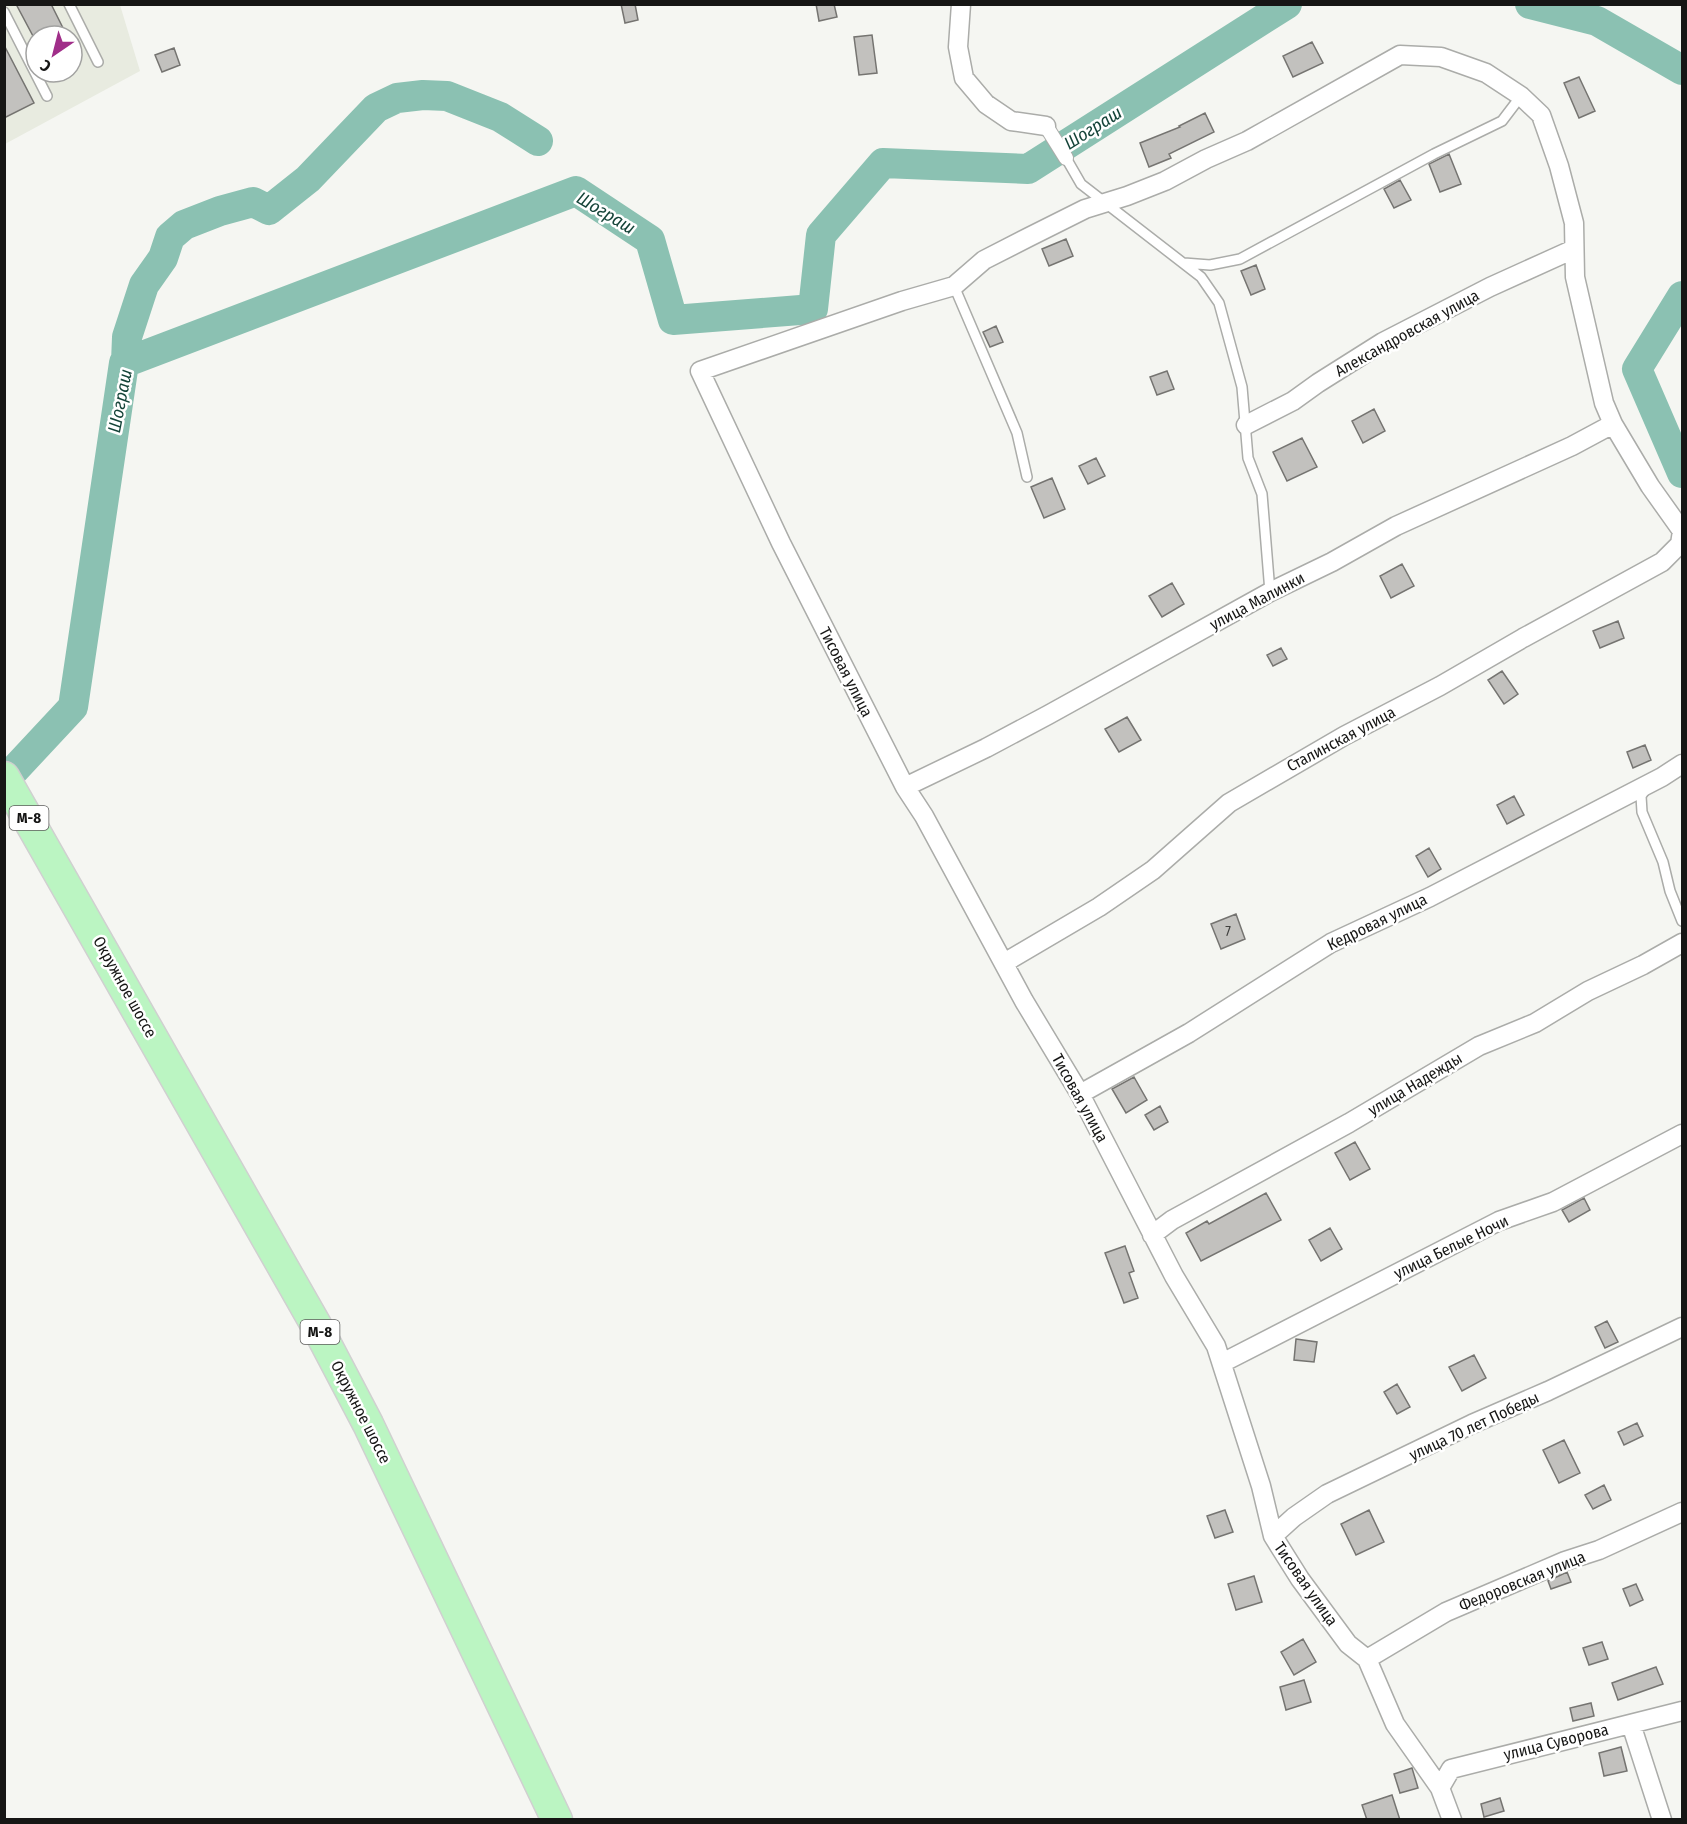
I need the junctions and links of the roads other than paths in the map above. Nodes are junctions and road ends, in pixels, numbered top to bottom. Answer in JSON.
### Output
{"nodes":[{"id":1,"x":69,"y":4,"type":"edge"},
{"id":2,"x":961,"y":4,"type":"edge"},
{"id":3,"x":4,"y":12,"type":"edge"},
{"id":4,"x":98,"y":62,"type":"dead end"},
{"id":5,"x":47,"y":96,"type":"dead end"},
{"id":6,"x":1521,"y":96,"type":"junction"},
{"id":7,"x":1046,"y":126,"type":"joint"},
{"id":8,"x":1066,"y":158,"type":"joint"},
{"id":9,"x":1106,"y":202,"type":"junction"},
{"id":10,"x":1574,"y":249,"type":"junction"},
{"id":11,"x":1184,"y":263,"type":"junction"},
{"id":12,"x":954,"y":286,"type":"junction"},
{"id":13,"x":1613,"y":424,"type":"junction"},
{"id":14,"x":1246,"y":425,"type":"junction"},
{"id":15,"x":1027,"y":477,"type":"dead end"},
{"id":16,"x":1682,"y":531,"type":"edge"},
{"id":17,"x":1270,"y":592,"type":"junction"},
{"id":18,"x":1683,"y":764,"type":"edge"},
{"id":19,"x":4,"y":777,"type":"edge"},
{"id":20,"x":1651,"y":782,"type":"junction"},
{"id":21,"x":905,"y":787,"type":"junction"},
{"id":22,"x":1683,"y":921,"type":"edge"},
{"id":23,"x":1683,"y":943,"type":"edge"},
{"id":24,"x":1004,"y":963,"type":"junction"},
{"id":25,"x":1080,"y":1094,"type":"junction"},
{"id":26,"x":1683,"y":1134,"type":"edge"},
{"id":27,"x":1152,"y":1235,"type":"junction"},
{"id":28,"x":1683,"y":1327,"type":"edge"},
{"id":29,"x":1222,"y":1363,"type":"junction"},
{"id":30,"x":1683,"y":1512,"type":"edge"},
{"id":31,"x":1273,"y":1536,"type":"junction"},
{"id":32,"x":1366,"y":1659,"type":"junction"},
{"id":33,"x":1683,"y":1712,"type":"edge"},
{"id":34,"x":1631,"y":1724,"type":"junction"},
{"id":35,"x":1440,"y":1788,"type":"junction"},
{"id":36,"x":557,"y":1820,"type":"edge"},
{"id":37,"x":1452,"y":1820,"type":"edge"},
{"id":38,"x":1662,"y":1820,"type":"edge"}],
"edges":[{"from":1,"to":4,"type":"lane"},
{"from":2,"to":7,"type":"street"},
{"from":3,"to":5,"type":"lane"},
{"from":6,"to":9,"type":"street"},
{"from":6,"to":10,"type":"street"},
{"from":6,"to":11,"type":"lane"},
{"from":7,"to":8,"type":"street"},
{"from":8,"to":9,"type":"lane"},
{"from":9,"to":11,"type":"lane"},
{"from":9,"to":12,"type":"street"},
{"from":10,"to":13,"type":"street"},
{"from":10,"to":14,"type":"street","name":"Александровская улица"},
{"from":11,"to":14,"type":"lane"},
{"from":12,"to":15,"type":"lane"},
{"from":12,"to":21,"type":"street","name":"Тисовая улица"},
{"from":13,"to":16,"type":"street"},
{"from":13,"to":17,"type":"street","name":"улица Малинки"},
{"from":14,"to":17,"type":"lane"},
{"from":16,"to":24,"type":"street","name":"Сталинская улица"},
{"from":17,"to":21,"type":"street","name":"улица Малинки"},
{"from":18,"to":20,"type":"street","name":"Кедровая улица"},
{"from":19,"to":36,"type":"main road","name":"Окружное шоссе","number":"М-8"},
{"from":20,"to":22,"type":"lane"},
{"from":20,"to":25,"type":"street","name":"Кедровая улица"},
{"from":21,"to":24,"type":"street","name":"Тисовая улица"},
{"from":23,"to":27,"type":"street","name":"улица Надежды"},
{"from":24,"to":25,"type":"street","name":"Тисовая улица"},
{"from":25,"to":27,"type":"street","name":"Тисовая улица"},
{"from":26,"to":29,"type":"street","name":"улица Белые Ночи"},
{"from":27,"to":29,"type":"street","name":"Тисовая улица"},
{"from":28,"to":31,"type":"street","name":"улица 70 лет Победы"},
{"from":29,"to":31,"type":"street","name":"Тисовая улица"},
{"from":30,"to":32,"type":"street","name":"Федоровская улица"},
{"from":31,"to":32,"type":"street","name":"Тисовая улица"},
{"from":32,"to":35,"type":"street","name":"Тисовая улица"},
{"from":33,"to":34,"type":"street","name":"улица Суворова"},
{"from":34,"to":35,"type":"street","name":"улица Суворова"},
{"from":34,"to":38,"type":"street"},
{"from":35,"to":37,"type":"street","name":"Тисовая улица"}]}
